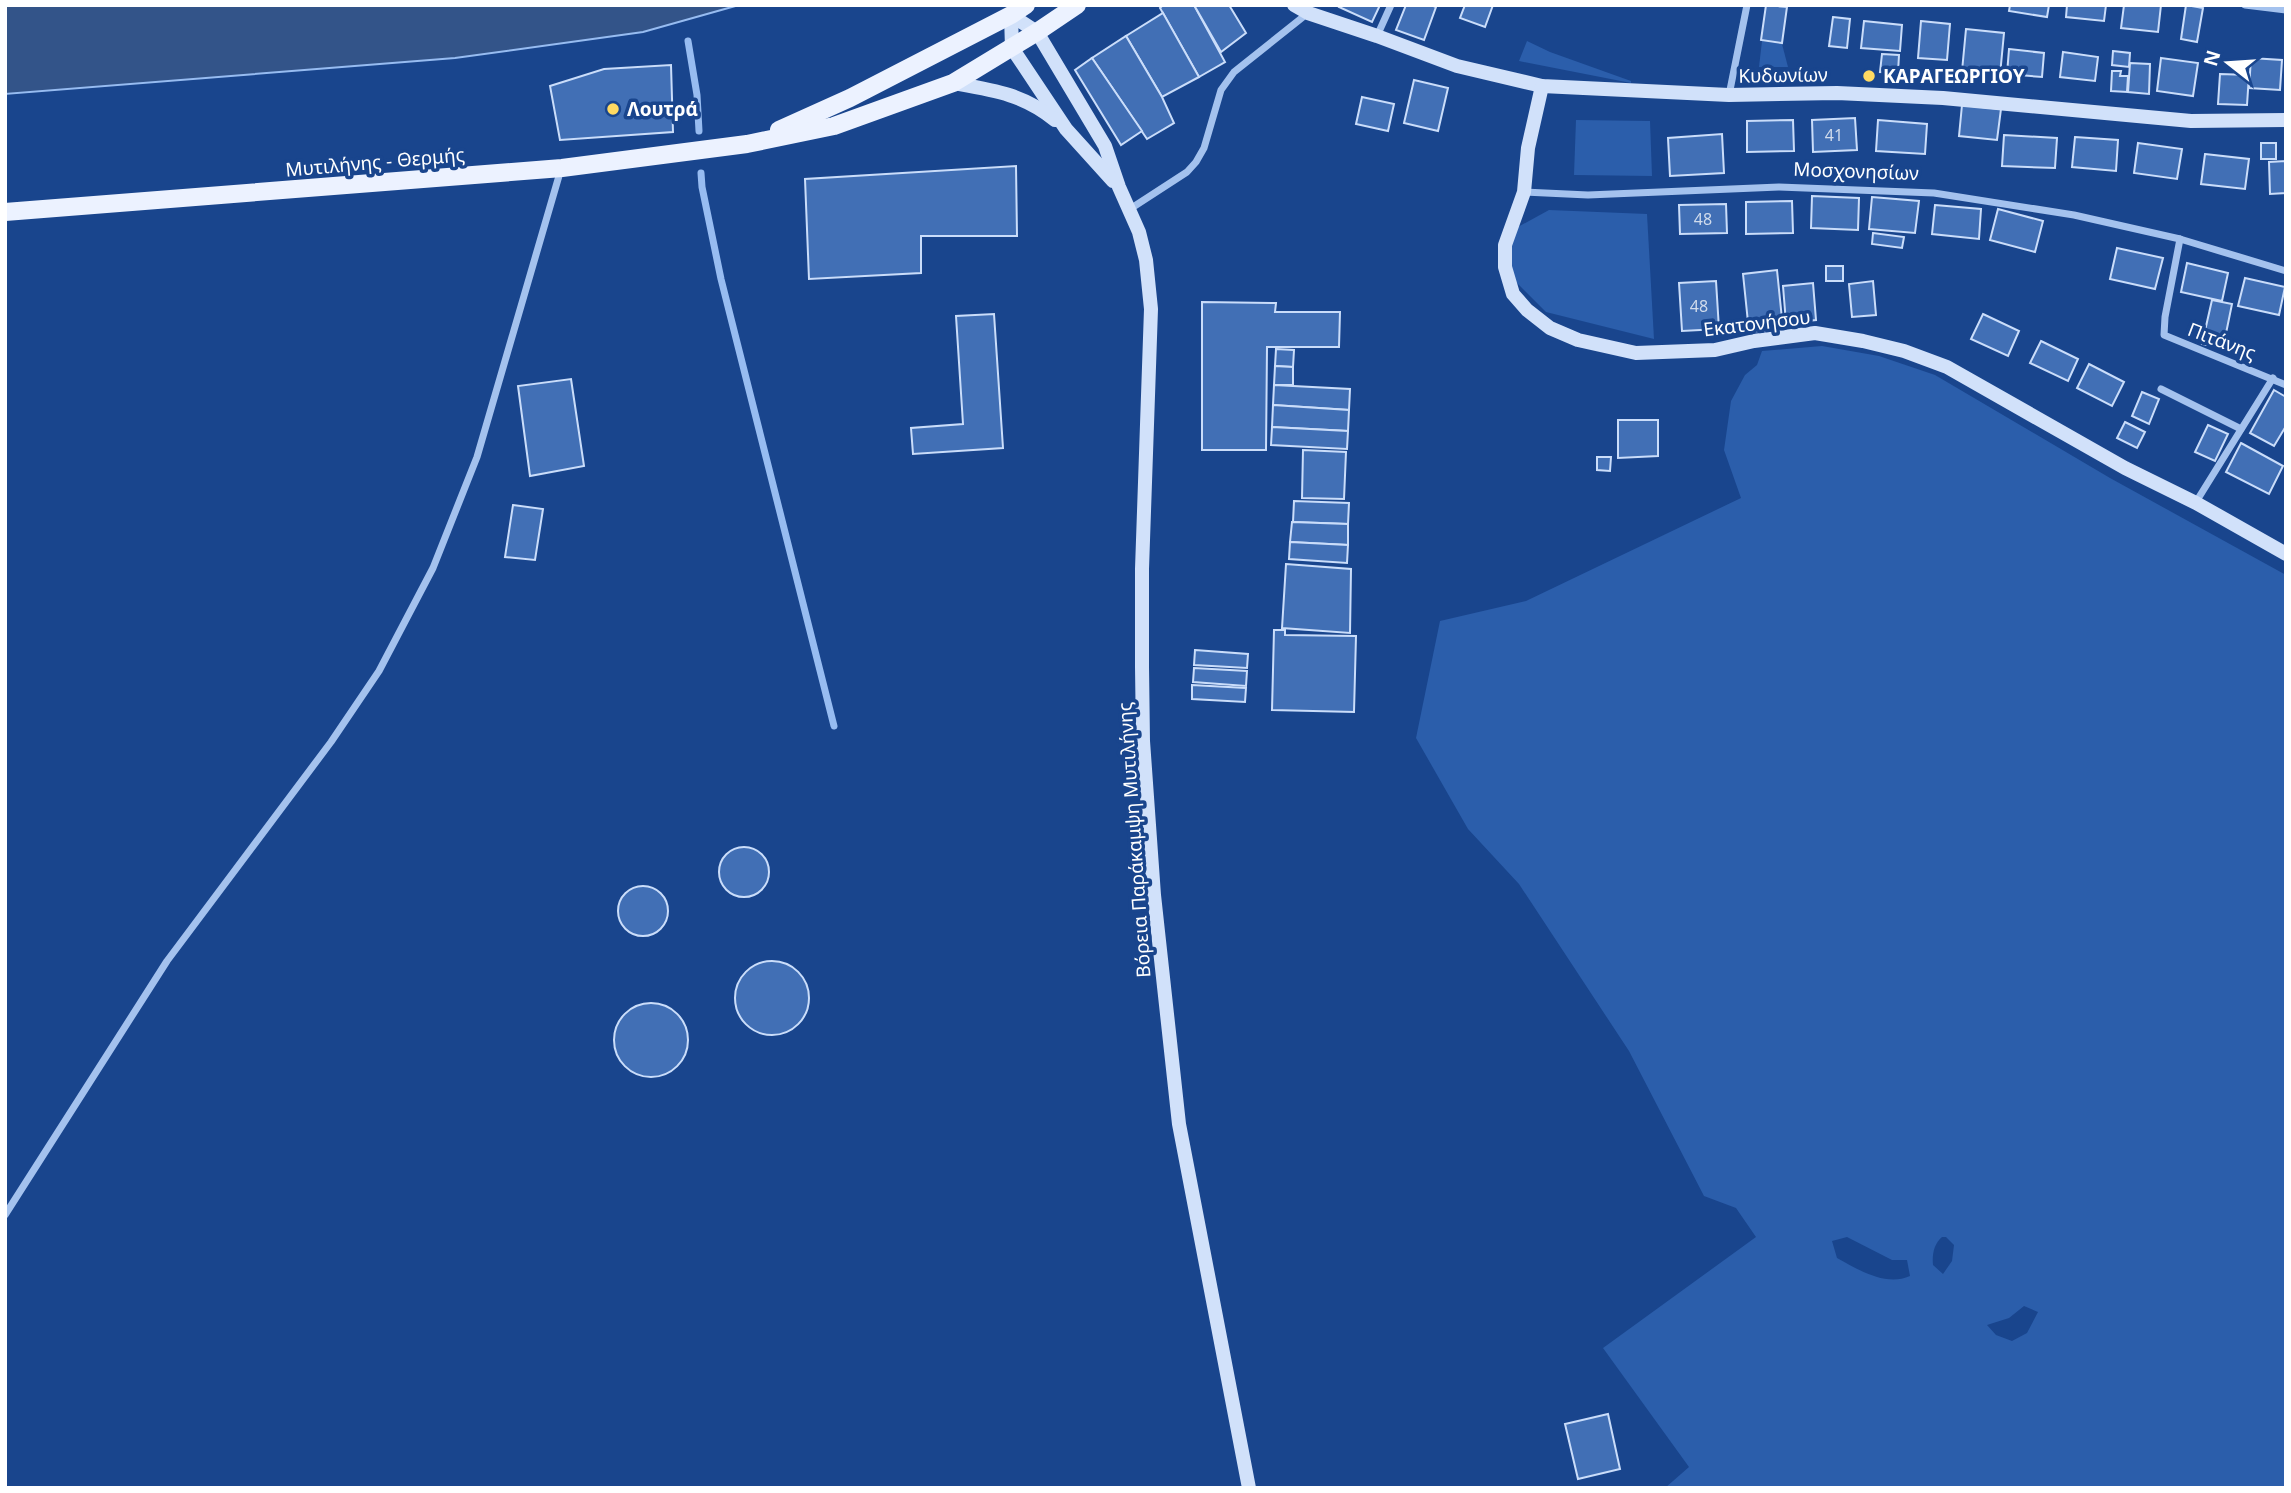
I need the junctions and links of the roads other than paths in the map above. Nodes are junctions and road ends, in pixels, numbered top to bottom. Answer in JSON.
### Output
{"nodes":[{"id":1,"x":1077,"y":5,"type":"edge"},
{"id":2,"x":1294,"y":5,"type":"edge"},
{"id":3,"x":1391,"y":5,"type":"edge"},
{"id":4,"x":1747,"y":5,"type":"edge"},
{"id":5,"x":2245,"y":5,"type":"edge"},
{"id":6,"x":1019,"y":10,"type":"edge"},
{"id":7,"x":2286,"y":10,"type":"edge"},
{"id":8,"x":1308,"y":13,"type":"junction"},
{"id":9,"x":1037,"y":32,"type":"junction"},
{"id":10,"x":1377,"y":36,"type":"junction"},
{"id":11,"x":1012,"y":48,"type":"junction"},
{"id":12,"x":953,"y":83,"type":"junction"},
{"id":13,"x":1542,"y":86,"type":"junction"},
{"id":14,"x":1729,"y":95,"type":"junction"},
{"id":15,"x":2286,"y":120,"type":"edge"},
{"id":16,"x":1066,"y":130,"type":"junction"},
{"id":17,"x":747,"y":144,"type":"junction"},
{"id":18,"x":562,"y":168,"type":"junction"},
{"id":19,"x":1119,"y":187,"type":"junction"},
{"id":20,"x":1524,"y":192,"type":"junction"},
{"id":21,"x":1130,"y":209,"type":"junction"},
{"id":22,"x":5,"y":212,"type":"edge"},
{"id":23,"x":2180,"y":239,"type":"junction"},
{"id":24,"x":2286,"y":271,"type":"edge"},
{"id":25,"x":2273,"y":377,"type":"junction"},
{"id":26,"x":2286,"y":385,"type":"edge"},
{"id":27,"x":2161,"y":389,"type":"dead end"},
{"id":28,"x":2241,"y":429,"type":"junction"},
{"id":29,"x":2196,"y":503,"type":"junction"},
{"id":30,"x":2286,"y":554,"type":"edge"},
{"id":31,"x":5,"y":1215,"type":"edge"},
{"id":32,"x":1249,"y":1488,"type":"edge"}],
"edges":[{"from":1,"to":9,"type":"main road","name":"Μυτιλήνης - Θερμής"},
{"from":2,"to":8,"type":"street","name":"Κυδωνίων"},
{"from":3,"to":10,"type":"street"},
{"from":4,"to":14,"type":"street"},
{"from":5,"to":7,"type":"street"},
{"from":6,"to":9,"type":"street"},
{"from":6,"to":11,"type":"street"},
{"from":6,"to":17,"type":"main road","name":"Μυτιλήνης - Θερμής"},
{"from":8,"to":10,"type":"street","name":"Κυδωνίων"},
{"from":8,"to":21,"type":"street"},
{"from":9,"to":11,"type":"main road","name":"Μυτιλήνης - Θερμής"},
{"from":9,"to":19,"type":"street","name":"Βόρεια Παράκαμψη Μυτιλήνης"},
{"from":10,"to":13,"type":"street","name":"Κυδωνίων"},
{"from":11,"to":12,"type":"main road","name":"Μυτιλήνης - Θερμής"},
{"from":11,"to":16,"type":"street","name":"Βόρεια Παράκαμψη Μυτιλήνης"},
{"from":12,"to":16,"type":"street"},
{"from":12,"to":17,"type":"main road","name":"Μυτιλήνης - Θερμής"},
{"from":13,"to":14,"type":"street","name":"Κυδωνίων"},
{"from":13,"to":20,"type":"street"},
{"from":14,"to":15,"type":"street","name":"Κυδωνίων"},
{"from":16,"to":19,"type":"street","name":"Βόρεια Παράκαμψη Μυτιλήνης"},
{"from":17,"to":18,"type":"main road","name":"Μυτιλήνης - Θερμής"},
{"from":18,"to":22,"type":"main road","name":"Μυτιλήνης - Θερμής"},
{"from":18,"to":31,"type":"street"},
{"from":19,"to":21,"type":"street","name":"Βόρεια Παράκαμψη Μυτιλήνης"},
{"from":20,"to":23,"type":"street","name":"Μοσχονησίων"},
{"from":20,"to":29,"type":"street","name":"Εκατονήσου"},
{"from":21,"to":32,"type":"street","name":"Βόρεια Παράκαμψη Μυτιλήνης"},
{"from":23,"to":24,"type":"street","name":"Μοσχονησίων"},
{"from":23,"to":25,"type":"street","name":"Πιτάνης"},
{"from":25,"to":26,"type":"street","name":"Πιτάνης"},
{"from":25,"to":28,"type":"street"},
{"from":27,"to":28,"type":"street"},
{"from":28,"to":29,"type":"street"},
{"from":29,"to":30,"type":"street","name":"Εκατονήσου"}]}
